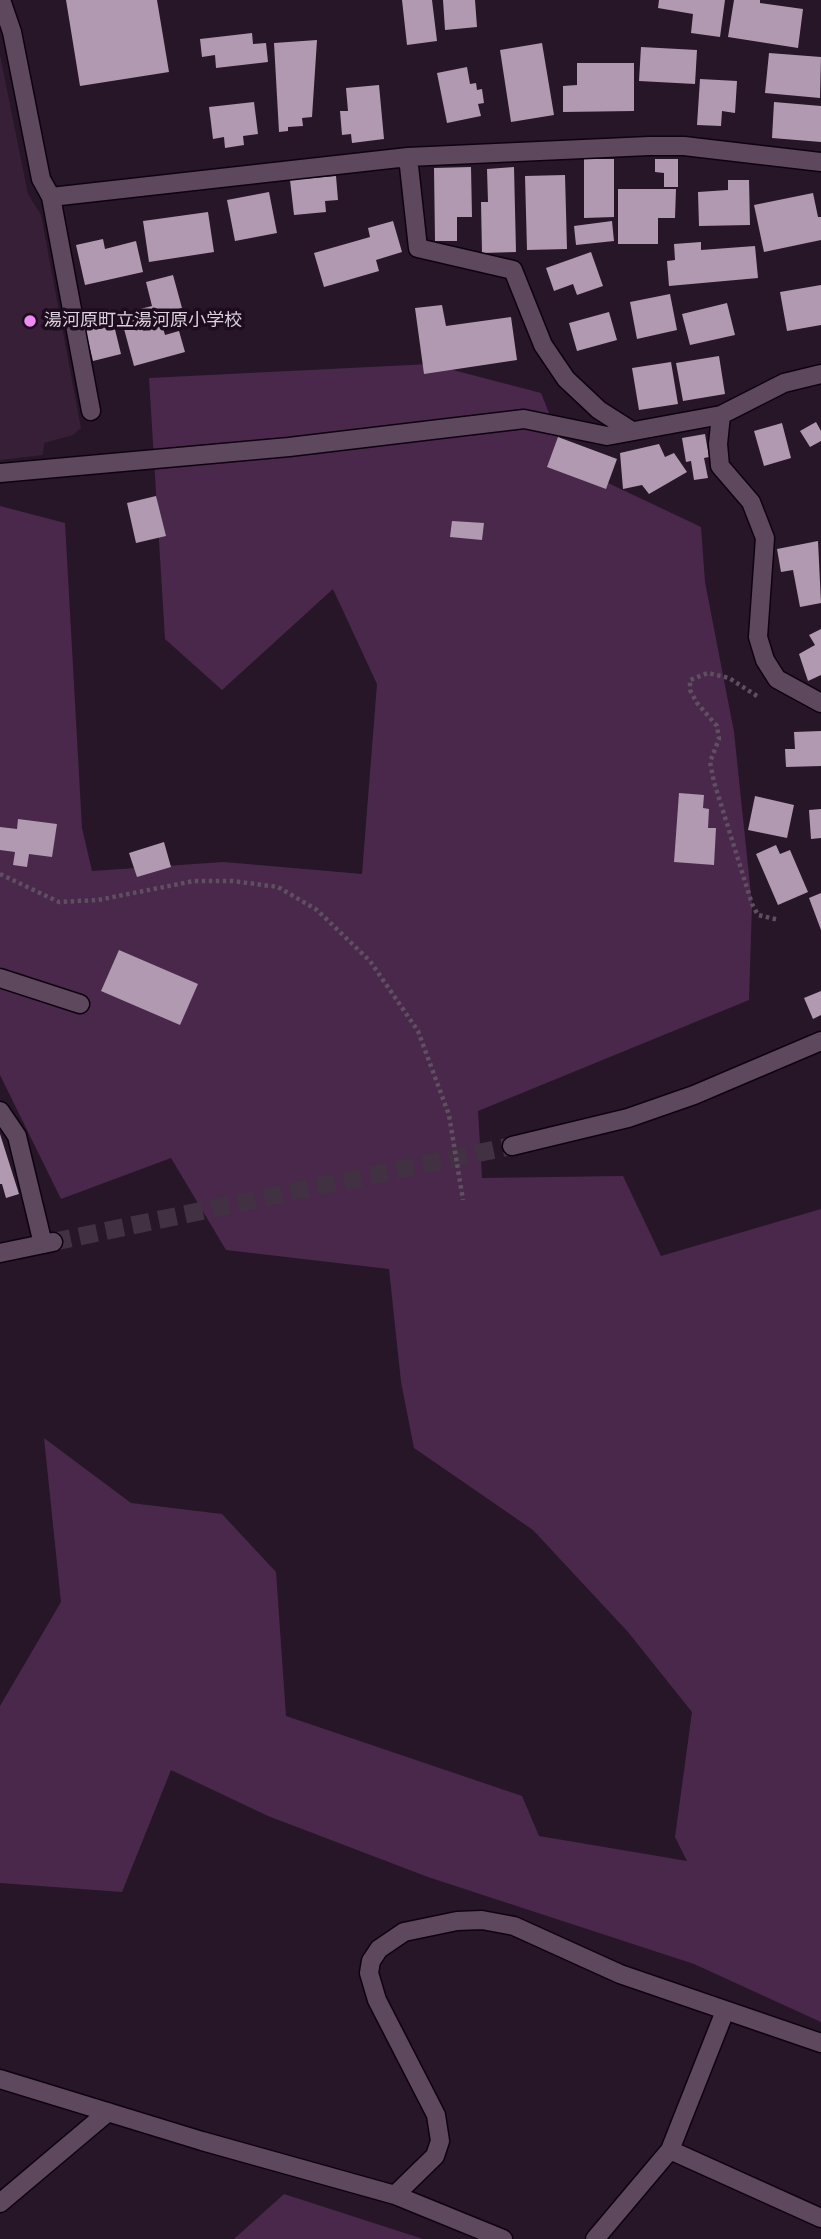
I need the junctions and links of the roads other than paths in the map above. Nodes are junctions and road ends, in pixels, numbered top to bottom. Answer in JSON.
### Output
{"nodes":[{"id":1,"x":1,"y":0,"type":"edge"},
{"id":2,"x":408,"y":157,"type":"junction"},
{"id":3,"x":821,"y":162,"type":"edge"},
{"id":4,"x":51,"y":197,"type":"junction"},
{"id":5,"x":821,"y":374,"type":"edge"},
{"id":6,"x":91,"y":411,"type":"dead end"},
{"id":7,"x":721,"y":415,"type":"junction"},
{"id":8,"x":632,"y":431,"type":"junction"},
{"id":9,"x":0,"y":473,"type":"edge"},
{"id":10,"x":821,"y":703,"type":"edge"},
{"id":11,"x":0,"y":978,"type":"edge"},
{"id":12,"x":80,"y":1004,"type":"dead end"},
{"id":13,"x":821,"y":1041,"type":"edge"},
{"id":14,"x":0,"y":1111,"type":"edge"},
{"id":15,"x":512,"y":1146,"type":"tunnel mouth"},
{"id":16,"x":0,"y":1253,"type":"edge"},
{"id":17,"x":725,"y":2011,"type":"junction"},
{"id":18,"x":821,"y":2043,"type":"edge"},
{"id":19,"x":0,"y":2079,"type":"edge"},
{"id":20,"x":108,"y":2112,"type":"junction"},
{"id":21,"x":670,"y":2150,"type":"junction"},
{"id":22,"x":395,"y":2195,"type":"junction"},
{"id":23,"x":0,"y":2203,"type":"edge"},
{"id":24,"x":821,"y":2218,"type":"edge"},
{"id":25,"x":503,"y":2239,"type":"edge"},
{"id":26,"x":595,"y":2239,"type":"edge"}],
"edges":[{"from":1,"to":4,"type":"street"},
{"from":2,"to":3,"type":"street"},
{"from":2,"to":4,"type":"street"},
{"from":2,"to":8,"type":"street"},
{"from":4,"to":6,"type":"street"},
{"from":5,"to":7,"type":"street"},
{"from":7,"to":8,"type":"street"},
{"from":7,"to":10,"type":"street"},
{"from":8,"to":9,"type":"street"},
{"from":11,"to":12,"type":"street"},
{"from":13,"to":15,"type":"street"},
{"from":14,"to":16,"type":"street"},
{"from":17,"to":18,"type":"street"},
{"from":17,"to":21,"type":"street"},
{"from":17,"to":22,"type":"street"},
{"from":19,"to":20,"type":"street"},
{"from":20,"to":22,"type":"street"},
{"from":20,"to":23,"type":"street"},
{"from":21,"to":24,"type":"street"},
{"from":21,"to":26,"type":"street"},
{"from":22,"to":25,"type":"street"}]}
